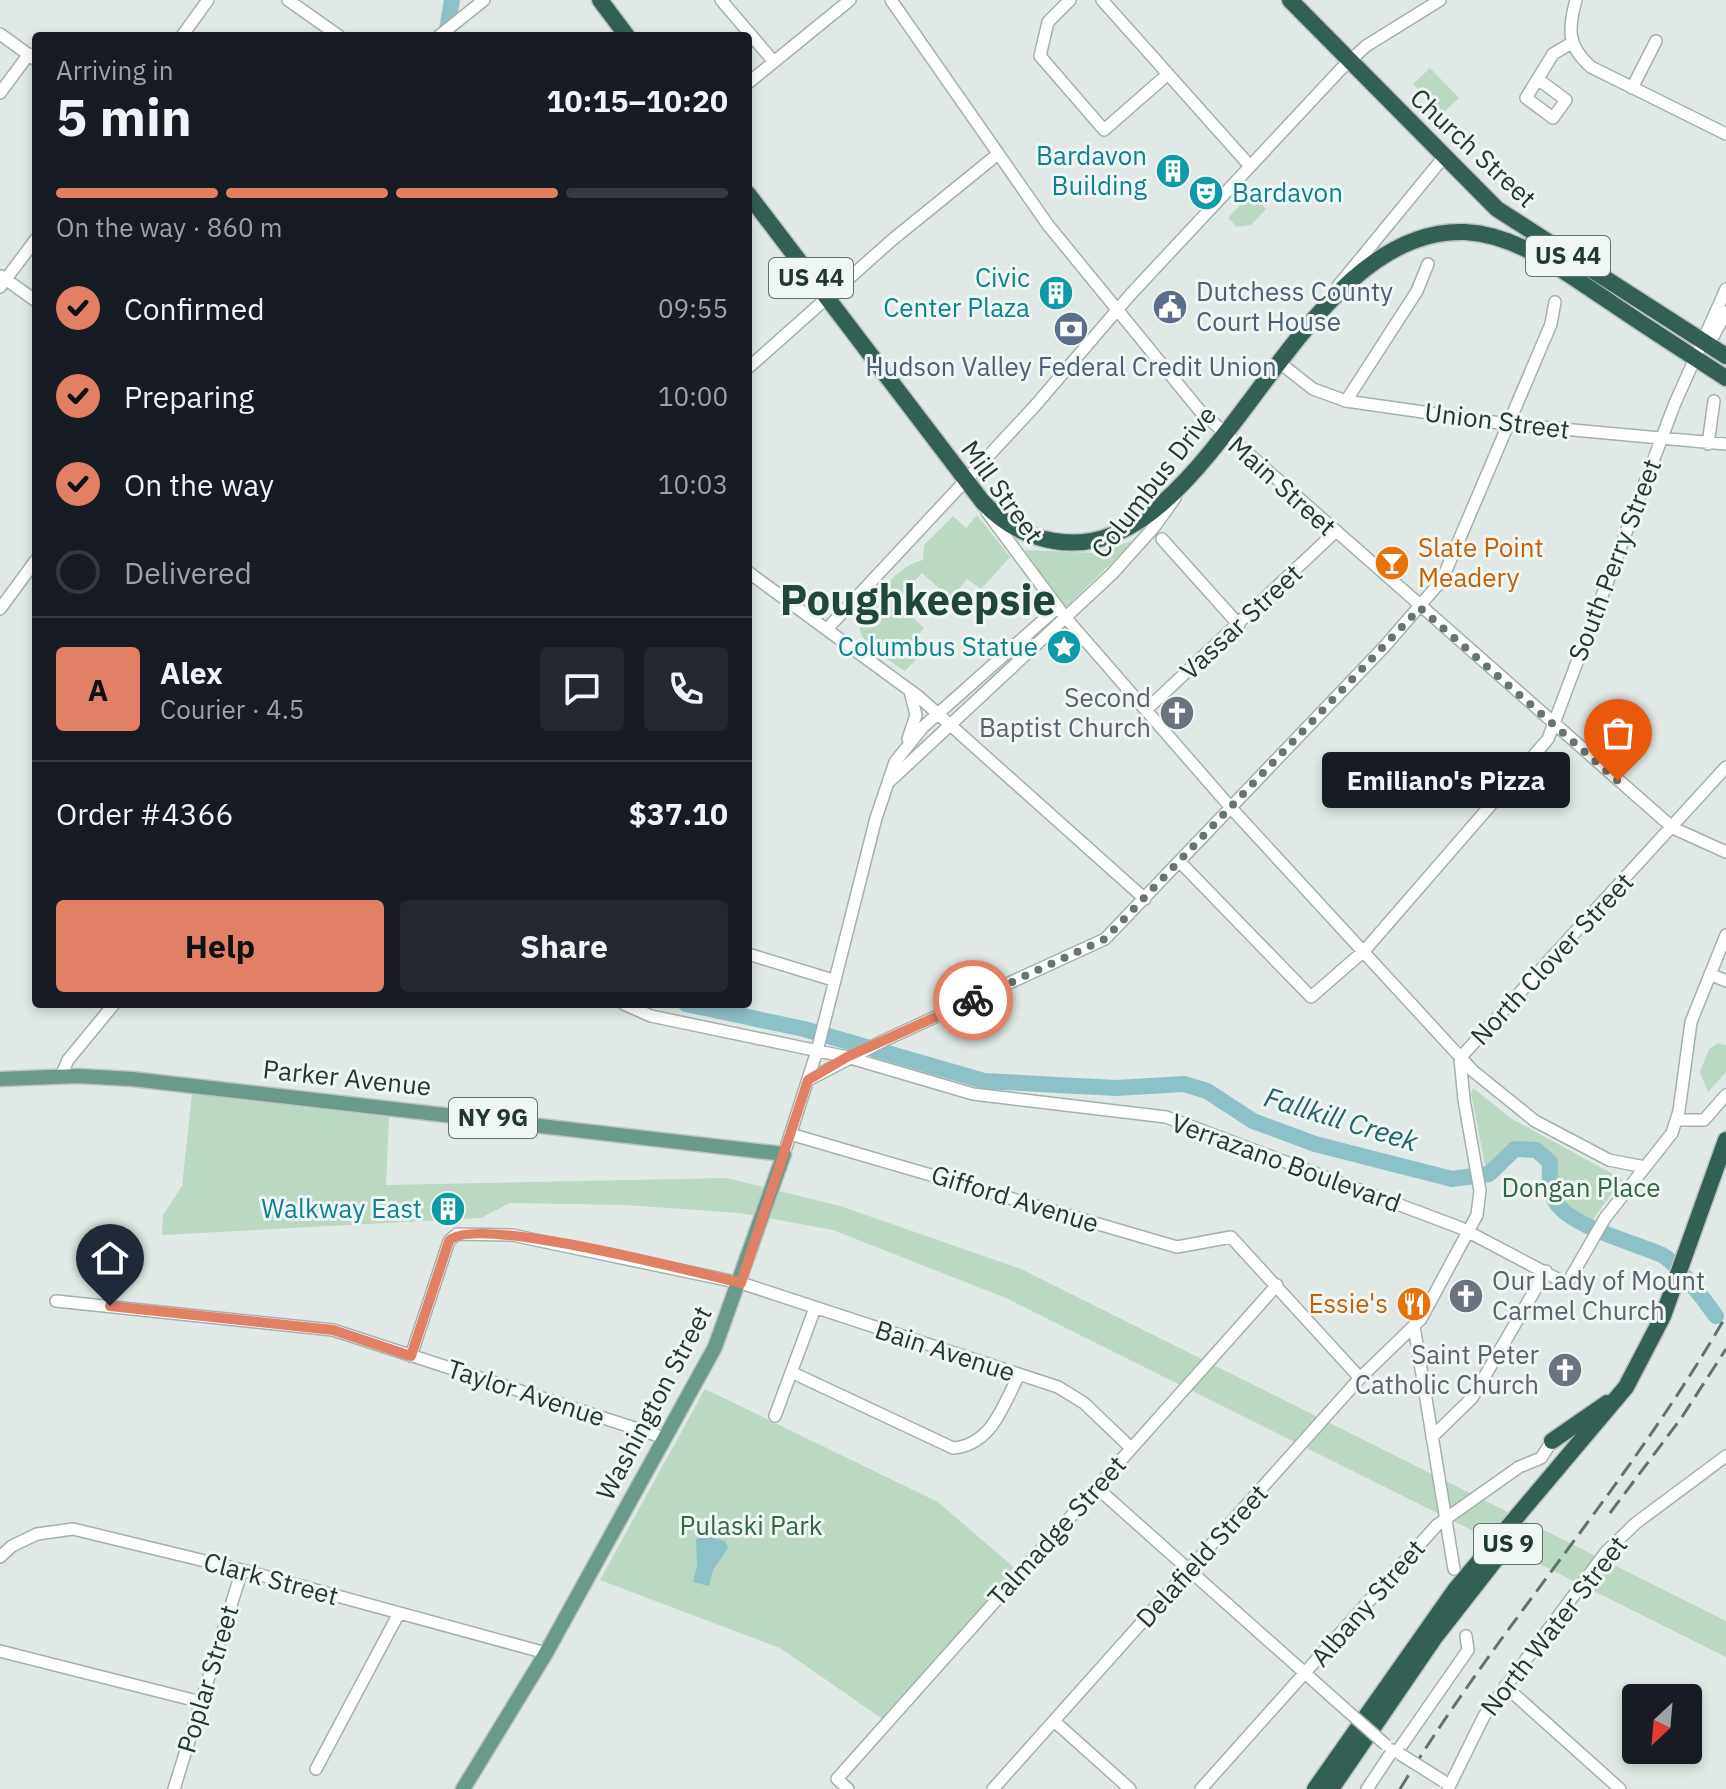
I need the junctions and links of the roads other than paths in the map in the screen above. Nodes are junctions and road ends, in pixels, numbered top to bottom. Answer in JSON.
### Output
{"nodes":[{"id":1,"x":208,"y":0,"type":"edge"},
{"id":2,"x":288,"y":0,"type":"edge"},
{"id":3,"x":484,"y":0,"type":"edge"},
{"id":4,"x":600,"y":0,"type":"edge"},
{"id":5,"x":721,"y":0,"type":"edge"},
{"id":6,"x":850,"y":0,"type":"edge"},
{"id":7,"x":891,"y":0,"type":"edge"},
{"id":8,"x":1070,"y":0,"type":"edge"},
{"id":9,"x":1102,"y":0,"type":"edge"},
{"id":10,"x":1290,"y":0,"type":"edge"},
{"id":11,"x":1440,"y":0,"type":"edge"},
{"id":12,"x":1576,"y":0,"type":"edge"},
{"id":13,"x":185,"y":32,"type":"edge"},
{"id":14,"x":333,"y":32,"type":"edge"},
{"id":15,"x":444,"y":32,"type":"edge"},
{"id":16,"x":624,"y":32,"type":"edge"},
{"id":17,"x":748,"y":32,"type":"edge"},
{"id":18,"x":0,"y":34,"type":"edge"},
{"id":19,"x":752,"y":36,"type":"edge"},
{"id":20,"x":1656,"y":41,"type":"dead end"},
{"id":21,"x":1570,"y":44,"type":"junction"},
{"id":22,"x":32,"y":57,"type":"edge"},
{"id":23,"x":1349,"y":61,"type":"junction"},
{"id":24,"x":774,"y":62,"type":"junction"},
{"id":25,"x":1168,"y":74,"type":"junction"},
{"id":26,"x":752,"y":80,"type":"edge"},
{"id":27,"x":1539,"y":80,"type":"dead end"},
{"id":28,"x":1632,"y":88,"type":"junction"},
{"id":29,"x":0,"y":93,"type":"edge"},
{"id":30,"x":1726,"y":134,"type":"edge"},
{"id":31,"x":998,"y":154,"type":"junction"},
{"id":32,"x":1443,"y":158,"type":"junction"},
{"id":33,"x":1250,"y":166,"type":"junction"},
{"id":34,"x":752,"y":204,"type":"edge"},
{"id":35,"x":32,"y":244,"type":"edge"},
{"id":36,"x":1428,"y":264,"type":"dead end"},
{"id":37,"x":2,"y":280,"type":"edge"},
{"id":38,"x":1726,"y":289,"type":"edge"},
{"id":39,"x":826,"y":297,"type":"junction"},
{"id":40,"x":32,"y":299,"type":"edge"},
{"id":41,"x":1555,"y":302,"type":"dead end"},
{"id":42,"x":1116,"y":312,"type":"junction"},
{"id":43,"x":1726,"y":312,"type":"edge"},
{"id":44,"x":1313,"y":323,"type":"junction"},
{"id":45,"x":1704,"y":341,"type":"junction"},
{"id":46,"x":1726,"y":356,"type":"edge"},
{"id":47,"x":1696,"y":359,"type":"junction"},
{"id":48,"x":1280,"y":363,"type":"junction"},
{"id":49,"x":752,"y":364,"type":"edge"},
{"id":50,"x":1726,"y":378,"type":"edge"},
{"id":51,"x":1346,"y":401,"type":"junction"},
{"id":52,"x":1714,"y":401,"type":"dead end"},
{"id":53,"x":1507,"y":424,"type":"junction"},
{"id":54,"x":1223,"y":433,"type":"junction"},
{"id":55,"x":1661,"y":440,"type":"junction"},
{"id":56,"x":1708,"y":444,"type":"junction"},
{"id":57,"x":1726,"y":444,"type":"edge"},
{"id":58,"x":1190,"y":473,"type":"junction"},
{"id":59,"x":971,"y":487,"type":"junction"},
{"id":60,"x":1334,"y":533,"type":"junction"},
{"id":61,"x":1162,"y":539,"type":"dead end"},
{"id":62,"x":32,"y":565,"type":"edge"},
{"id":63,"x":752,"y":576,"type":"edge"},
{"id":64,"x":1420,"y":608,"type":"junction"},
{"id":65,"x":0,"y":609,"type":"edge"},
{"id":66,"x":1061,"y":612,"type":"junction"},
{"id":67,"x":1239,"y":625,"type":"junction"},
{"id":68,"x":827,"y":629,"type":"junction"},
{"id":69,"x":910,"y":690,"type":"junction"},
{"id":70,"x":1147,"y":709,"type":"junction"},
{"id":71,"x":938,"y":714,"type":"junction"},
{"id":72,"x":949,"y":724,"type":"junction"},
{"id":73,"x":1553,"y":724,"type":"junction"},
{"id":74,"x":900,"y":752,"type":"junction"},
{"id":75,"x":1726,"y":767,"type":"edge"},
{"id":76,"x":889,"y":781,"type":"junction"},
{"id":77,"x":1232,"y":809,"type":"junction"},
{"id":78,"x":1673,"y":828,"type":"junction"},
{"id":79,"x":1726,"y":852,"type":"edge"},
{"id":80,"x":1180,"y":862,"type":"junction"},
{"id":81,"x":1145,"y":899,"type":"junction"},
{"id":82,"x":1726,"y":935,"type":"edge"},
{"id":83,"x":1365,"y":950,"type":"junction"},
{"id":84,"x":752,"y":955,"type":"edge"},
{"id":85,"x":1710,"y":974,"type":"junction"},
{"id":86,"x":833,"y":980,"type":"junction"},
{"id":87,"x":1726,"y":981,"type":"edge"},
{"id":88,"x":111,"y":1008,"type":"edge"},
{"id":89,"x":633,"y":1008,"type":"edge"},
{"id":90,"x":817,"y":1048,"type":"junction"},
{"id":91,"x":848,"y":1057,"type":"junction"},
{"id":92,"x":1460,"y":1058,"type":"junction"},
{"id":93,"x":61,"y":1076,"type":"junction"},
{"id":94,"x":0,"y":1079,"type":"edge"},
{"id":95,"x":808,"y":1080,"type":"junction"},
{"id":96,"x":1726,"y":1095,"type":"edge"},
{"id":97,"x":1677,"y":1120,"type":"junction"},
{"id":98,"x":790,"y":1134,"type":"junction"},
{"id":99,"x":1726,"y":1140,"type":"edge"},
{"id":100,"x":784,"y":1154,"type":"junction"},
{"id":101,"x":1645,"y":1167,"type":"junction"},
{"id":102,"x":1726,"y":1173,"type":"edge"},
{"id":103,"x":1706,"y":1213,"type":"junction"},
{"id":104,"x":1469,"y":1232,"type":"junction"},
{"id":105,"x":1546,"y":1271,"type":"junction"},
{"id":106,"x":741,"y":1283,"type":"junction"},
{"id":107,"x":1277,"y":1285,"type":"junction"},
{"id":108,"x":1677,"y":1295,"type":"junction"},
{"id":109,"x":56,"y":1301,"type":"dead end"},
{"id":110,"x":815,"y":1308,"type":"junction"},
{"id":111,"x":1414,"y":1326,"type":"junction"},
{"id":112,"x":411,"y":1356,"type":"junction"},
{"id":113,"x":791,"y":1372,"type":"junction"},
{"id":114,"x":1019,"y":1375,"type":"junction"},
{"id":115,"x":1633,"y":1376,"type":"junction"},
{"id":116,"x":1360,"y":1378,"type":"junction"},
{"id":117,"x":775,"y":1416,"type":"dead end"},
{"id":118,"x":1432,"y":1437,"type":"junction"},
{"id":119,"x":665,"y":1438,"type":"junction"},
{"id":120,"x":1552,"y":1441,"type":"joint"},
{"id":121,"x":1131,"y":1448,"type":"junction"},
{"id":122,"x":1726,"y":1456,"type":"edge"},
{"id":123,"x":1096,"y":1487,"type":"junction"},
{"id":124,"x":1445,"y":1520,"type":"junction"},
{"id":125,"x":0,"y":1557,"type":"edge"},
{"id":126,"x":1454,"y":1569,"type":"dead end"},
{"id":127,"x":242,"y":1570,"type":"junction"},
{"id":128,"x":1190,"y":1570,"type":"junction"},
{"id":129,"x":398,"y":1615,"type":"junction"},
{"id":130,"x":1466,"y":1636,"type":"dead end"},
{"id":131,"x":0,"y":1651,"type":"edge"},
{"id":132,"x":546,"y":1653,"type":"junction"},
{"id":133,"x":1305,"y":1674,"type":"junction"},
{"id":134,"x":1505,"y":1686,"type":"junction"},
{"id":135,"x":201,"y":1702,"type":"junction"},
{"id":136,"x":1054,"y":1721,"type":"junction"},
{"id":137,"x":1394,"y":1750,"type":"junction"},
{"id":138,"x":316,"y":1769,"type":"dead end"},
{"id":139,"x":1447,"y":1785,"type":"edge"},
{"id":140,"x":174,"y":1789,"type":"edge"},
{"id":141,"x":463,"y":1789,"type":"edge"},
{"id":142,"x":848,"y":1789,"type":"edge"},
{"id":143,"x":993,"y":1789,"type":"edge"},
{"id":144,"x":1130,"y":1789,"type":"edge"},
{"id":145,"x":1201,"y":1789,"type":"edge"},
{"id":146,"x":1315,"y":1789,"type":"edge"},
{"id":147,"x":1331,"y":1789,"type":"edge"},
{"id":148,"x":1367,"y":1789,"type":"edge"},
{"id":149,"x":1620,"y":1789,"type":"edge"}],
"edges":[{"from":1,"to":13,"type":"street"},
{"from":2,"to":14,"type":"street"},
{"from":3,"to":15,"type":"street"},
{"from":4,"to":16,"type":"highway"},
{"from":5,"to":17,"type":"street"},
{"from":6,"to":24,"type":"street"},
{"from":7,"to":31,"type":"street","name":"Main Street"},
{"from":8,"to":25,"type":"street"},
{"from":9,"to":25,"type":"street"},
{"from":10,"to":23,"type":"highway","name":"Church Street","number":"US 44"},
{"from":11,"to":23,"type":"street"},
{"from":12,"to":21,"type":"street"},
{"from":18,"to":22,"type":"street"},
{"from":19,"to":24,"type":"street"},
{"from":20,"to":28,"type":"street"},
{"from":21,"to":27,"type":"street"},
{"from":21,"to":28,"type":"street"},
{"from":22,"to":29,"type":"street"},
{"from":23,"to":32,"type":"highway","name":"Church Street","number":"US 44"},
{"from":23,"to":33,"type":"street"},
{"from":24,"to":26,"type":"street"},
{"from":25,"to":33,"type":"street"},
{"from":28,"to":30,"type":"street"},
{"from":31,"to":39,"type":"street"},
{"from":31,"to":42,"type":"street","name":"Main Street"},
{"from":32,"to":44,"type":"street","name":"Columbus Drive"},
{"from":32,"to":45,"type":"highway","name":"Church Street","number":"US 44"},
{"from":33,"to":42,"type":"street"},
{"from":34,"to":39,"type":"highway","name":"Mill Street","number":"US 44"},
{"from":35,"to":37,"type":"street"},
{"from":36,"to":51,"type":"street"},
{"from":37,"to":40,"type":"street"},
{"from":38,"to":45,"type":"street"},
{"from":39,"to":49,"type":"street"},
{"from":39,"to":59,"type":"highway","name":"Mill Street","number":"US 44"},
{"from":41,"to":53,"type":"street"},
{"from":42,"to":54,"type":"street","name":"Main Street"},
{"from":42,"to":59,"type":"street"},
{"from":43,"to":45,"type":"street"},
{"from":44,"to":47,"type":"highway","name":"Columbus Drive","number":"US 44"},
{"from":44,"to":48,"type":"highway","name":"Columbus Drive","number":"US 44"},
{"from":45,"to":46,"type":"highway","name":"Church Street","number":"US 44"},
{"from":45,"to":47,"type":"street","name":"South Perry Street"},
{"from":47,"to":50,"type":"highway","number":"US 44"},
{"from":47,"to":55,"type":"street","name":"South Perry Street"},
{"from":48,"to":51,"type":"street","name":"Union Street"},
{"from":48,"to":54,"type":"highway","name":"Columbus Drive","number":"US 44"},
{"from":51,"to":53,"type":"street","name":"Union Street"},
{"from":52,"to":56,"type":"street"},
{"from":53,"to":55,"type":"street","name":"Union Street"},
{"from":53,"to":64,"type":"street"},
{"from":54,"to":58,"type":"highway","name":"Columbus Drive","number":"US 44"},
{"from":54,"to":60,"type":"street","name":"Main Street"},
{"from":55,"to":56,"type":"street","name":"Union Street"},
{"from":55,"to":73,"type":"street","name":"South Perry Street"},
{"from":56,"to":57,"type":"street","name":"Union Street"},
{"from":58,"to":59,"type":"highway","number":"US 44"},
{"from":58,"to":66,"type":"street","name":"Columbus Drive"},
{"from":59,"to":66,"type":"street","name":"Mill Street"},
{"from":59,"to":68,"type":"street"},
{"from":60,"to":64,"type":"street","name":"Main Street"},
{"from":60,"to":67,"type":"street","name":"Vassar Street"},
{"from":61,"to":67,"type":"street"},
{"from":62,"to":65,"type":"street"},
{"from":63,"to":68,"type":"street"},
{"from":64,"to":73,"type":"street","name":"Main Street"},
{"from":64,"to":77,"type":"street"},
{"from":66,"to":70,"type":"street","name":"Mill Street"},
{"from":66,"to":71,"type":"street","name":"Columbus Drive"},
{"from":66,"to":72,"type":"street","name":"Columbus Drive"},
{"from":67,"to":70,"type":"street","name":"Vassar Street"},
{"from":68,"to":69,"type":"street"},
{"from":69,"to":71,"type":"street"},
{"from":69,"to":74,"type":"street"},
{"from":70,"to":77,"type":"street","name":"Mill Street"},
{"from":71,"to":72,"type":"street"},
{"from":71,"to":74,"type":"street","name":"Washington Street"},
{"from":72,"to":76,"type":"street","name":"Washington Street"},
{"from":72,"to":81,"type":"street"},
{"from":73,"to":78,"type":"street","name":"Main Street"},
{"from":73,"to":83,"type":"street","name":"South Perry Street"},
{"from":74,"to":76,"type":"street","name":"Washington Street"},
{"from":75,"to":78,"type":"street","name":"North Clover Street"},
{"from":76,"to":86,"type":"street","name":"Washington Street"},
{"from":77,"to":80,"type":"street"},
{"from":77,"to":83,"type":"street","name":"Mill Street"},
{"from":78,"to":79,"type":"street","name":"Main Street"},
{"from":78,"to":92,"type":"street","name":"North Clover Street"},
{"from":80,"to":81,"type":"street"},
{"from":80,"to":83,"type":"street","name":"South Perry Street"},
{"from":81,"to":91,"type":"street"},
{"from":82,"to":85,"type":"street"},
{"from":83,"to":92,"type":"street","name":"Mill Street"},
{"from":84,"to":86,"type":"street"},
{"from":85,"to":87,"type":"street"},
{"from":85,"to":97,"type":"street"},
{"from":86,"to":90,"type":"street","name":"Washington Street"},
{"from":88,"to":93,"type":"street"},
{"from":89,"to":90,"type":"street","name":"Verrazano Boulevard"},
{"from":90,"to":91,"type":"street","name":"Verrazano Boulevard"},
{"from":90,"to":95,"type":"street","name":"Washington Street"},
{"from":91,"to":95,"type":"street"},
{"from":91,"to":104,"type":"street","name":"Verrazano Boulevard"},
{"from":92,"to":101,"type":"street"},
{"from":92,"to":104,"type":"street","name":"North Clover Street"},
{"from":93,"to":94,"type":"main road","name":"Parker Avenue","number":"NY 9G"},
{"from":93,"to":100,"type":"main road","name":"Parker Avenue","number":"NY 9G"},
{"from":95,"to":98,"type":"street","name":"Washington Street"},
{"from":96,"to":97,"type":"street"},
{"from":97,"to":101,"type":"street"},
{"from":98,"to":100,"type":"street","name":"Washington Street"},
{"from":98,"to":107,"type":"street","name":"Gifford Avenue"},
{"from":99,"to":103,"type":"highway","number":"US 9"},
{"from":100,"to":106,"type":"main road","name":"Washington Street"},
{"from":101,"to":105,"type":"street"},
{"from":102,"to":103,"type":"highway","number":"US 9"},
{"from":103,"to":108,"type":"highway","number":"US 9"},
{"from":104,"to":105,"type":"street"},
{"from":104,"to":111,"type":"street","name":"Delafield Street"},
{"from":105,"to":118,"type":"street"},
{"from":106,"to":110,"type":"street","name":"Bain Avenue"},
{"from":106,"to":112,"type":"street","name":"Bain Avenue"},
{"from":106,"to":119,"type":"main road","name":"Washington Street"},
{"from":107,"to":116,"type":"street"},
{"from":107,"to":121,"type":"street","name":"Talmadge Street"},
{"from":108,"to":115,"type":"highway","number":"US 9"},
{"from":108,"to":147,"type":"highway","number":"US 9"},
{"from":109,"to":112,"type":"street","name":"Taylor Avenue"},
{"from":110,"to":113,"type":"street"},
{"from":110,"to":114,"type":"street","name":"Bain Avenue"},
{"from":111,"to":116,"type":"street","name":"Delafield Street"},
{"from":111,"to":118,"type":"street"},
{"from":112,"to":119,"type":"street","name":"Taylor Avenue"},
{"from":113,"to":114,"type":"street"},
{"from":113,"to":117,"type":"street"},
{"from":114,"to":121,"type":"street","name":"Bain Avenue"},
{"from":115,"to":120,"type":"highway"},
{"from":115,"to":146,"type":"highway","number":"US 9"},
{"from":116,"to":128,"type":"street","name":"Delafield Street"},
{"from":118,"to":124,"type":"street"},
{"from":119,"to":132,"type":"main road","name":"Washington Street"},
{"from":120,"to":124,"type":"street","name":"Albany Street"},
{"from":121,"to":123,"type":"street","name":"Talmadge Street"},
{"from":122,"to":134,"type":"street","name":"North Water Street"},
{"from":123,"to":128,"type":"street"},
{"from":123,"to":142,"type":"street","name":"Talmadge Street"},
{"from":124,"to":126,"type":"street"},
{"from":124,"to":133,"type":"street","name":"Albany Street"},
{"from":125,"to":127,"type":"street","name":"Clark Street"},
{"from":127,"to":129,"type":"street","name":"Clark Street"},
{"from":127,"to":135,"type":"street","name":"Poplar Street"},
{"from":128,"to":133,"type":"street"},
{"from":128,"to":136,"type":"street","name":"Delafield Street"},
{"from":129,"to":132,"type":"street","name":"Clark Street"},
{"from":129,"to":138,"type":"street"},
{"from":130,"to":137,"type":"street"},
{"from":131,"to":135,"type":"street"},
{"from":132,"to":141,"type":"main road","name":"Washington Street"},
{"from":133,"to":137,"type":"street","bridge":true},
{"from":133,"to":145,"type":"street","name":"Albany Street"},
{"from":134,"to":139,"type":"street","name":"North Water Street"},
{"from":134,"to":149,"type":"street"},
{"from":135,"to":140,"type":"street","name":"Poplar Street"},
{"from":136,"to":143,"type":"street","name":"Delafield Street"},
{"from":136,"to":144,"type":"street"},
{"from":137,"to":139,"type":"street","bridge":true},
{"from":137,"to":148,"type":"street"}]}
